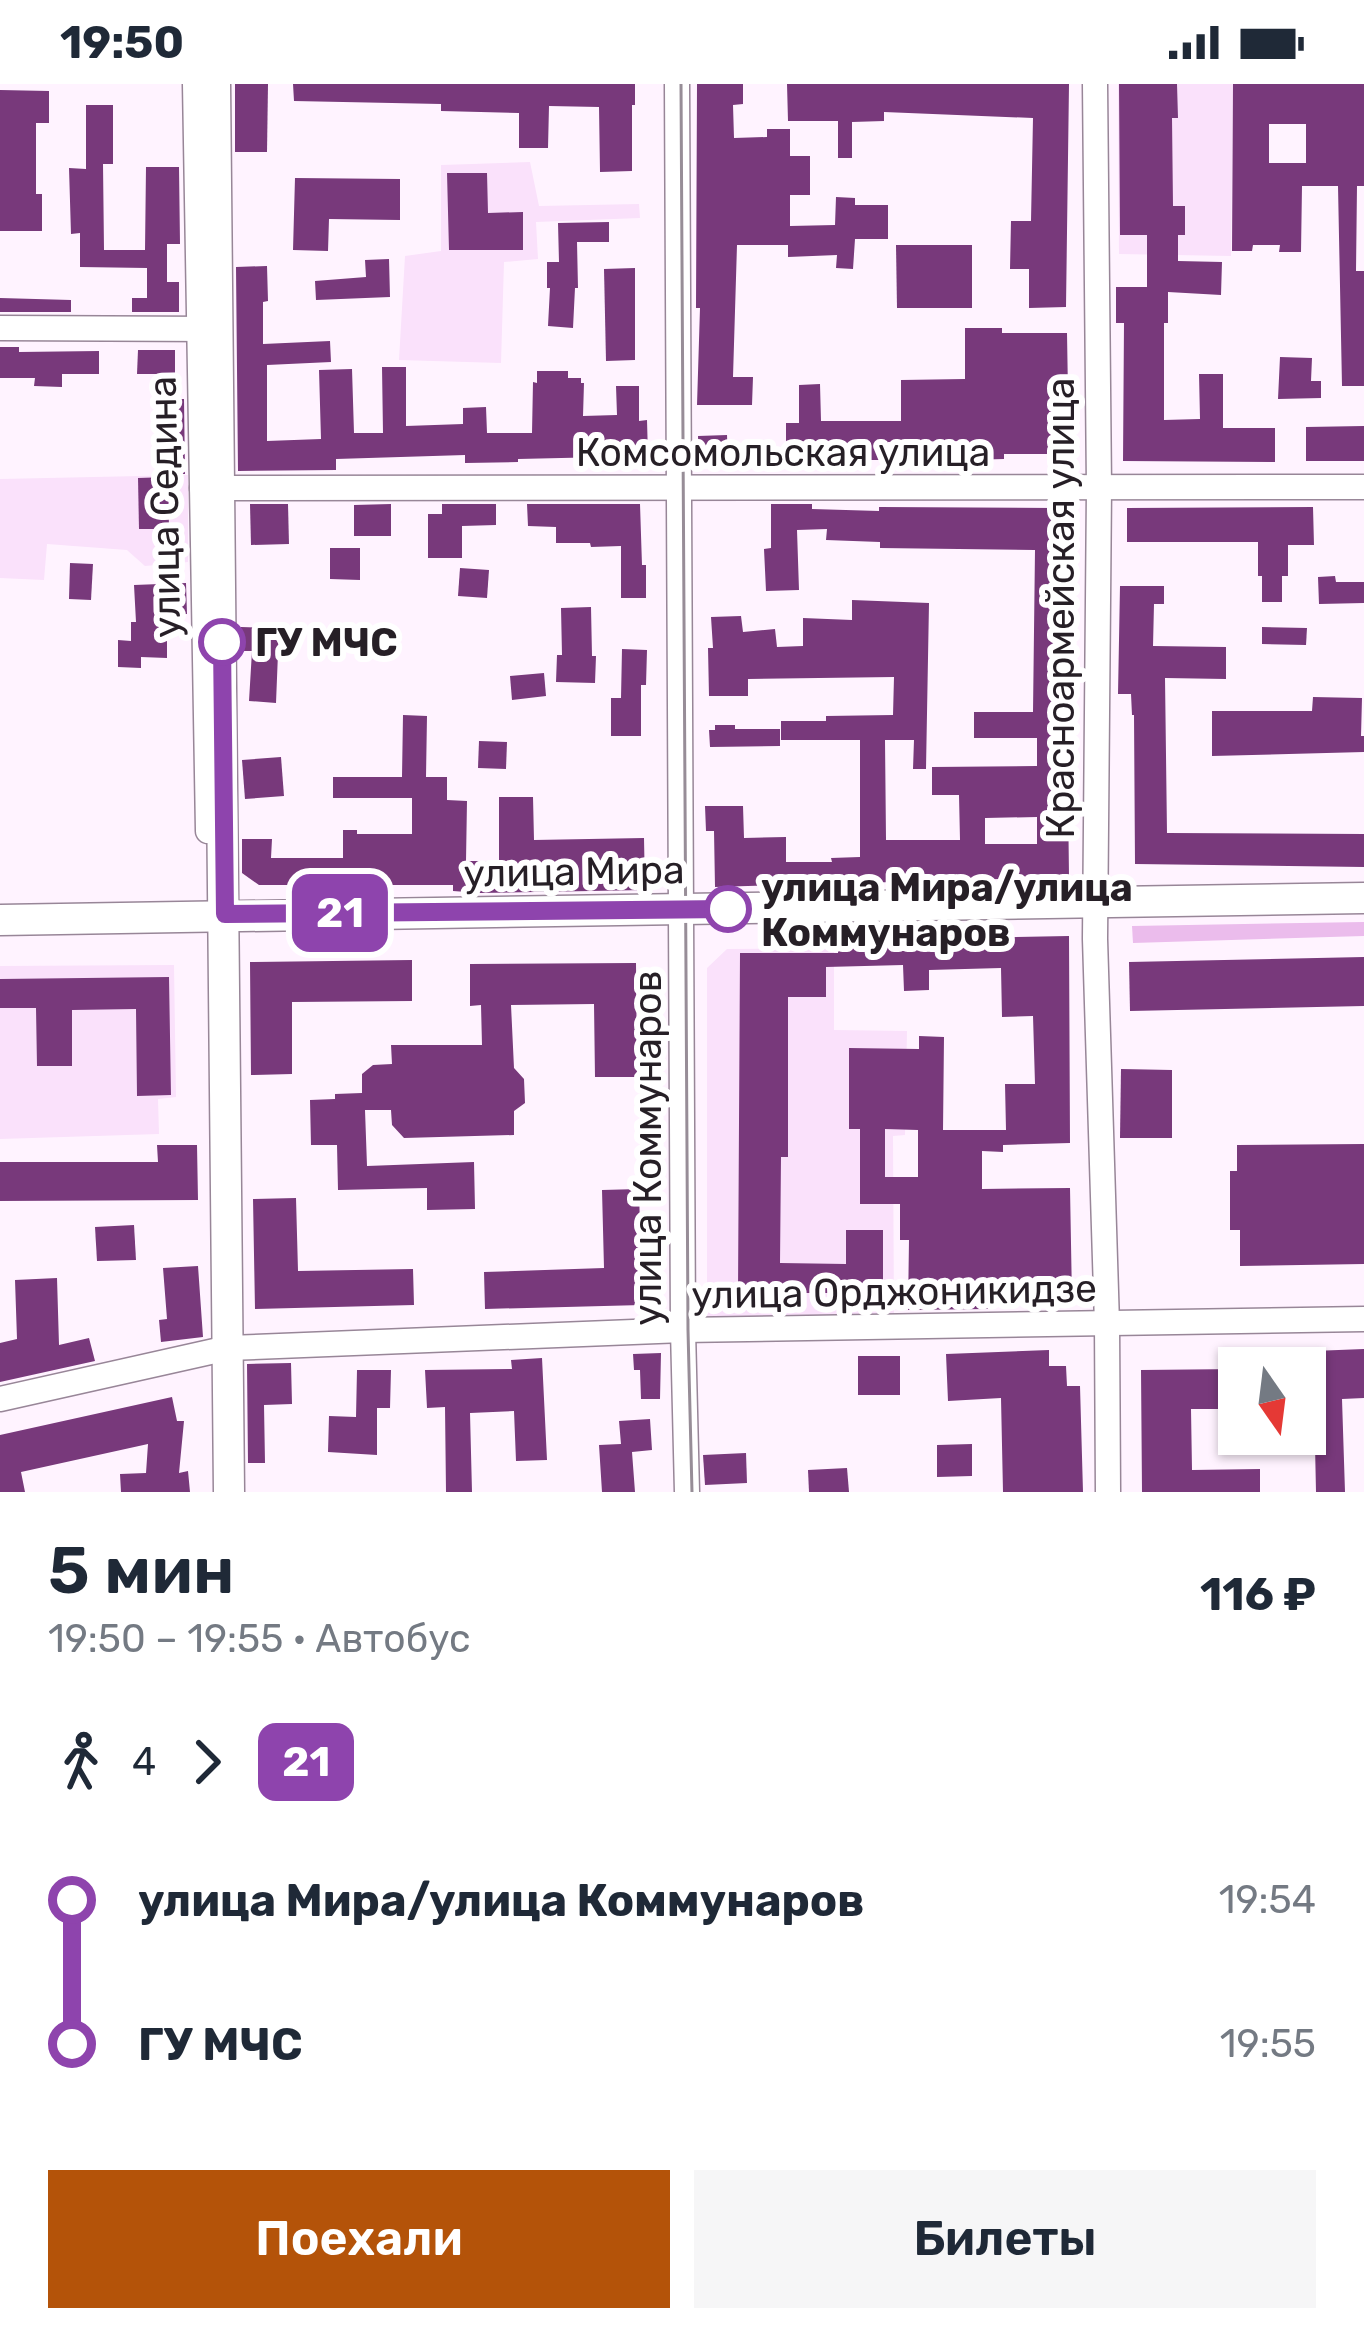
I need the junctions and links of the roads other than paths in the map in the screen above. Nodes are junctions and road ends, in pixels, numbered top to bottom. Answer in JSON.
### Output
{"nodes":[{"id":1,"x":195,"y":84,"type":"edge"},
{"id":2,"x":215,"y":84,"type":"edge"},
{"id":3,"x":676,"y":84,"type":"edge"},
{"id":4,"x":1095,"y":84,"type":"edge"},
{"id":5,"x":0,"y":328,"type":"edge"},
{"id":6,"x":210,"y":329,"type":"junction"},
{"id":7,"x":680,"y":487,"type":"junction"},
{"id":8,"x":1364,"y":487,"type":"edge"},
{"id":9,"x":1099,"y":488,"type":"junction"},
{"id":10,"x":211,"y":489,"type":"junction"},
{"id":11,"x":1364,"y":898,"type":"edge"},
{"id":12,"x":1095,"y":908,"type":"junction"},
{"id":13,"x":1364,"y":909,"type":"edge"},
{"id":14,"x":683,"y":915,"type":"junction"},
{"id":15,"x":0,"y":920,"type":"edge"},
{"id":16,"x":217,"y":921,"type":"junction"},
{"id":17,"x":0,"y":932,"type":"edge"},
{"id":18,"x":1364,"y":1319,"type":"edge"},
{"id":19,"x":1107,"y":1324,"type":"junction"},
{"id":20,"x":683,"y":1330,"type":"junction"},
{"id":21,"x":228,"y":1348,"type":"junction"},
{"id":22,"x":0,"y":1399,"type":"edge"},
{"id":23,"x":229,"y":1492,"type":"edge"},
{"id":24,"x":687,"y":1492,"type":"edge"},
{"id":25,"x":1108,"y":1492,"type":"edge"}],
"edges":[{"from":1,"to":6,"type":"street","name":"улица Седина"},
{"from":2,"to":6,"type":"main road","name":"улица Седина"},
{"from":3,"to":7,"type":"street","name":"улица Коммунаров"},
{"from":4,"to":9,"type":"street","name":"Красноармейская улица"},
{"from":5,"to":6,"type":"street"},
{"from":6,"to":10,"type":"main road","name":"улица Седина"},
{"from":7,"to":9,"type":"street","name":"Комсомольская улица"},
{"from":7,"to":10,"type":"street","name":"Комсомольская улица"},
{"from":7,"to":14,"type":"street","name":"улица Коммунаров"},
{"from":8,"to":9,"type":"street","name":"Комсомольская улица"},
{"from":9,"to":12,"type":"street","name":"Красноармейская улица"},
{"from":10,"to":16,"type":"main road","name":"улица Седина"},
{"from":11,"to":12,"type":"main road","name":"улица Мира"},
{"from":12,"to":13,"type":"street","name":"улица Мира"},
{"from":12,"to":14,"type":"main road","name":"улица Мира"},
{"from":12,"to":19,"type":"street","name":"Красноармейская улица"},
{"from":14,"to":16,"type":"main road","name":"улица Мира"},
{"from":14,"to":20,"type":"street","name":"улица Коммунаров"},
{"from":15,"to":16,"type":"main road","name":"улица Мира"},
{"from":16,"to":17,"type":"street","name":"улица Мира"},
{"from":16,"to":21,"type":"main road","name":"улица Седина"},
{"from":18,"to":19,"type":"street","name":"улица Орджоникидзе"},
{"from":19,"to":20,"type":"street","name":"улица Орджоникидзе"},
{"from":19,"to":25,"type":"street","name":"Красноармейская улица"},
{"from":20,"to":21,"type":"street","name":"улица Орджоникидзе"},
{"from":20,"to":24,"type":"street","name":"улица Коммунаров"},
{"from":21,"to":22,"type":"street","name":"улица Орджоникидзе"},
{"from":21,"to":23,"type":"main road"}]}
